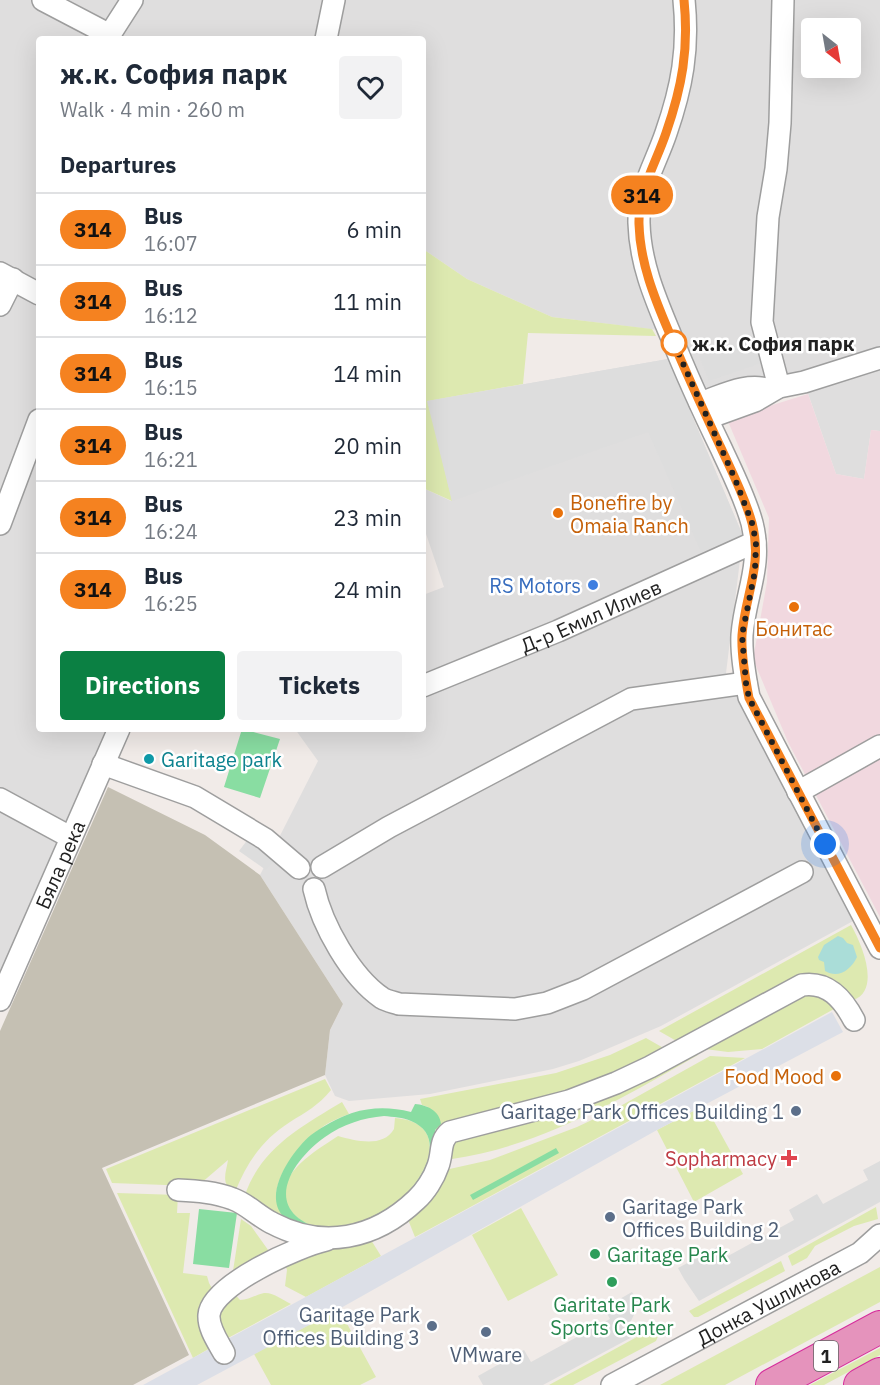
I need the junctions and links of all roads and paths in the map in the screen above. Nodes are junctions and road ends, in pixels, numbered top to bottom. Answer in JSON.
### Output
{"nodes":[{"id":1,"x":43,"y":0,"type":"edge"},
{"id":2,"x":132,"y":0,"type":"edge"},
{"id":3,"x":334,"y":0,"type":"edge"},
{"id":4,"x":684,"y":0,"type":"edge"},
{"id":5,"x":783,"y":0,"type":"edge"},
{"id":6,"x":106,"y":36,"type":"edge"},
{"id":7,"x":109,"y":36,"type":"edge"},
{"id":8,"x":327,"y":36,"type":"edge"},
{"id":9,"x":6,"y":276,"type":"edge"},
{"id":10,"x":36,"y":292,"type":"edge"},
{"id":11,"x":0,"y":305,"type":"edge"},
{"id":12,"x":880,"y":358,"type":"edge"},
{"id":13,"x":775,"y":389,"type":"junction"},
{"id":14,"x":704,"y":411,"type":"junction"},
{"id":15,"x":36,"y":428,"type":"edge"},
{"id":16,"x":0,"y":524,"type":"edge"},
{"id":17,"x":756,"y":542,"type":"junction"},
{"id":18,"x":746,"y":683,"type":"junction"},
{"id":19,"x":426,"y":685,"type":"edge"},
{"id":20,"x":118,"y":732,"type":"edge"},
{"id":21,"x":880,"y":746,"type":"edge"},
{"id":22,"x":103,"y":764,"type":"junction"},
{"id":23,"x":798,"y":792,"type":"junction"},
{"id":24,"x":0,"y":800,"type":"edge"},
{"id":25,"x":70,"y":837,"type":"junction"},
{"id":26,"x":322,"y":867,"type":"junction"},
{"id":27,"x":299,"y":868,"type":"junction"},
{"id":28,"x":802,"y":872,"type":"dead end"},
{"id":29,"x":314,"y":889,"type":"junction"},
{"id":30,"x":880,"y":948,"type":"edge"},
{"id":31,"x":0,"y":1000,"type":"edge"},
{"id":32,"x":854,"y":1020,"type":"dead end"},
{"id":33,"x":178,"y":1191,"type":"dead end"},
{"id":34,"x":273,"y":1224,"type":"junction"},
{"id":35,"x":880,"y":1235,"type":"edge"},
{"id":36,"x":326,"y":1239,"type":"junction"},
{"id":37,"x":870,"y":1250,"type":"edge"},
{"id":38,"x":267,"y":1264,"type":"junction"},
{"id":39,"x":880,"y":1327,"type":"edge"},
{"id":40,"x":224,"y":1353,"type":"dead end"},
{"id":41,"x":880,"y":1374,"type":"edge"},
{"id":42,"x":612,"y":1385,"type":"edge"},
{"id":43,"x":772,"y":1385,"type":"edge"},
{"id":44,"x":860,"y":1385,"type":"edge"}],
"edges":[{"from":1,"to":6,"type":"street"},
{"from":2,"to":7,"type":"street"},
{"from":3,"to":8,"type":"street"},
{"from":4,"to":14,"type":"street"},
{"from":5,"to":13,"type":"street"},
{"from":9,"to":10,"type":"street"},
{"from":9,"to":11,"type":"street"},
{"from":12,"to":13,"type":"street"},
{"from":13,"to":14,"type":"street"},
{"from":14,"to":17,"type":"street"},
{"from":15,"to":16,"type":"street"},
{"from":17,"to":18,"type":"street"},
{"from":17,"to":19,"type":"street","name":"Д-р Емил Илиев"},
{"from":18,"to":23,"type":"street"},
{"from":18,"to":26,"type":"street"},
{"from":20,"to":22,"type":"street","name":"Бяла река"},
{"from":21,"to":23,"type":"street"},
{"from":22,"to":25,"type":"street","name":"Бяла река"},
{"from":22,"to":27,"type":"street"},
{"from":23,"to":30,"type":"street"},
{"from":24,"to":25,"type":"street"},
{"from":25,"to":31,"type":"street","name":"Бяла река"},
{"from":26,"to":27,"type":"street"},
{"from":26,"to":29,"type":"street"},
{"from":27,"to":29,"type":"street"},
{"from":28,"to":29,"type":"street"},
{"from":32,"to":36,"type":"street"},
{"from":33,"to":34,"type":"street"},
{"from":34,"to":36,"type":"street"},
{"from":34,"to":38,"type":"street"},
{"from":35,"to":37,"type":"street","name":"Донка Ушлинова"},
{"from":36,"to":38,"type":"street"},
{"from":37,"to":42,"type":"street","name":"Донка Ушлинова"},
{"from":38,"to":40,"type":"street"},
{"from":39,"to":43,"type":"highway","number":"1"},
{"from":41,"to":44,"type":"highway","number":"1"}]}
